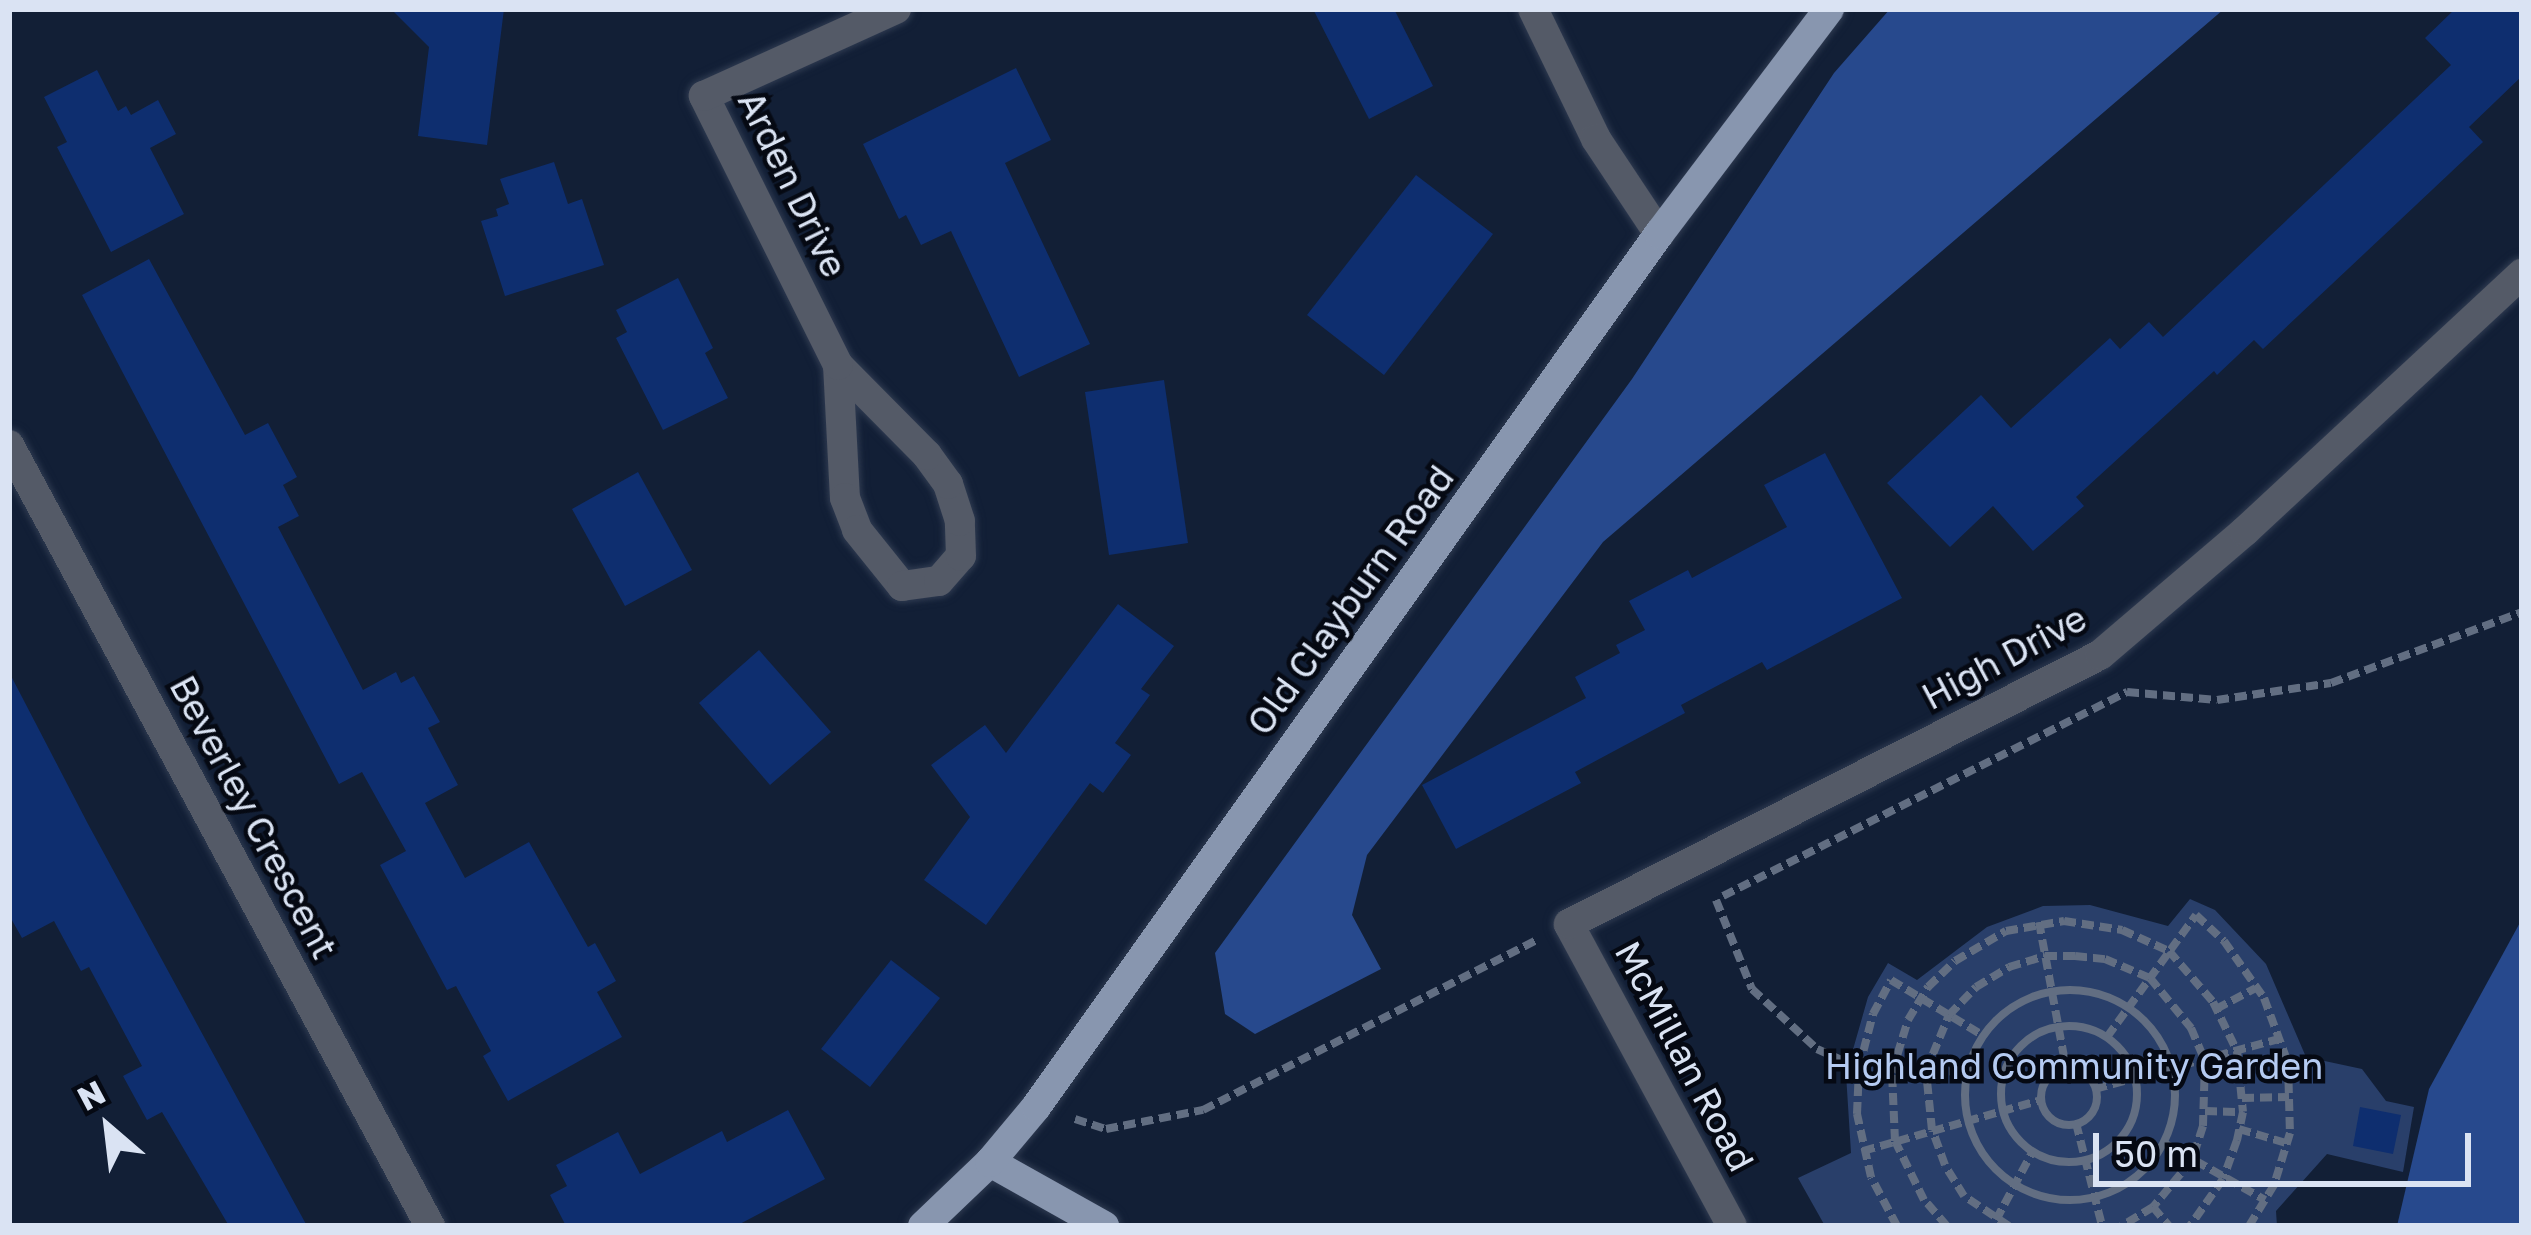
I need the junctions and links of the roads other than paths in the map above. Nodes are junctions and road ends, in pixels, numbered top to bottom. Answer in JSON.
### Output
{"nodes":[{"id":1,"x":896,"y":9,"type":"edge"},
{"id":2,"x":1533,"y":9,"type":"edge"},
{"id":3,"x":1829,"y":9,"type":"edge"},
{"id":4,"x":1659,"y":234,"type":"junction"},
{"id":5,"x":2522,"y":274,"type":"edge"},
{"id":6,"x":838,"y":364,"type":"junction"},
{"id":7,"x":9,"y":445,"type":"edge"},
{"id":8,"x":1570,"y":924,"type":"joint"},
{"id":9,"x":990,"y":1162,"type":"junction"},
{"id":10,"x":430,"y":1226,"type":"edge"},
{"id":11,"x":923,"y":1226,"type":"edge"},
{"id":12,"x":1104,"y":1226,"type":"edge"},
{"id":13,"x":1732,"y":1226,"type":"edge"}],
"edges":[{"from":1,"to":6,"type":"street","name":"Arden Drive"},
{"from":2,"to":4,"type":"street"},
{"from":3,"to":4,"type":"main road","name":"Old Clayburn Road"},
{"from":4,"to":9,"type":"main road","name":"Old Clayburn Road"},
{"from":5,"to":8,"type":"street","name":"High Drive"},
{"from":6,"to":6,"type":"street","name":"Arden Drive"},
{"from":7,"to":10,"type":"street","name":"Beverley Crescent"},
{"from":8,"to":13,"type":"street","name":"McMillan Road"},
{"from":9,"to":11,"type":"main road","name":"Old Clayburn Road"},
{"from":9,"to":12,"type":"main road"}]}
